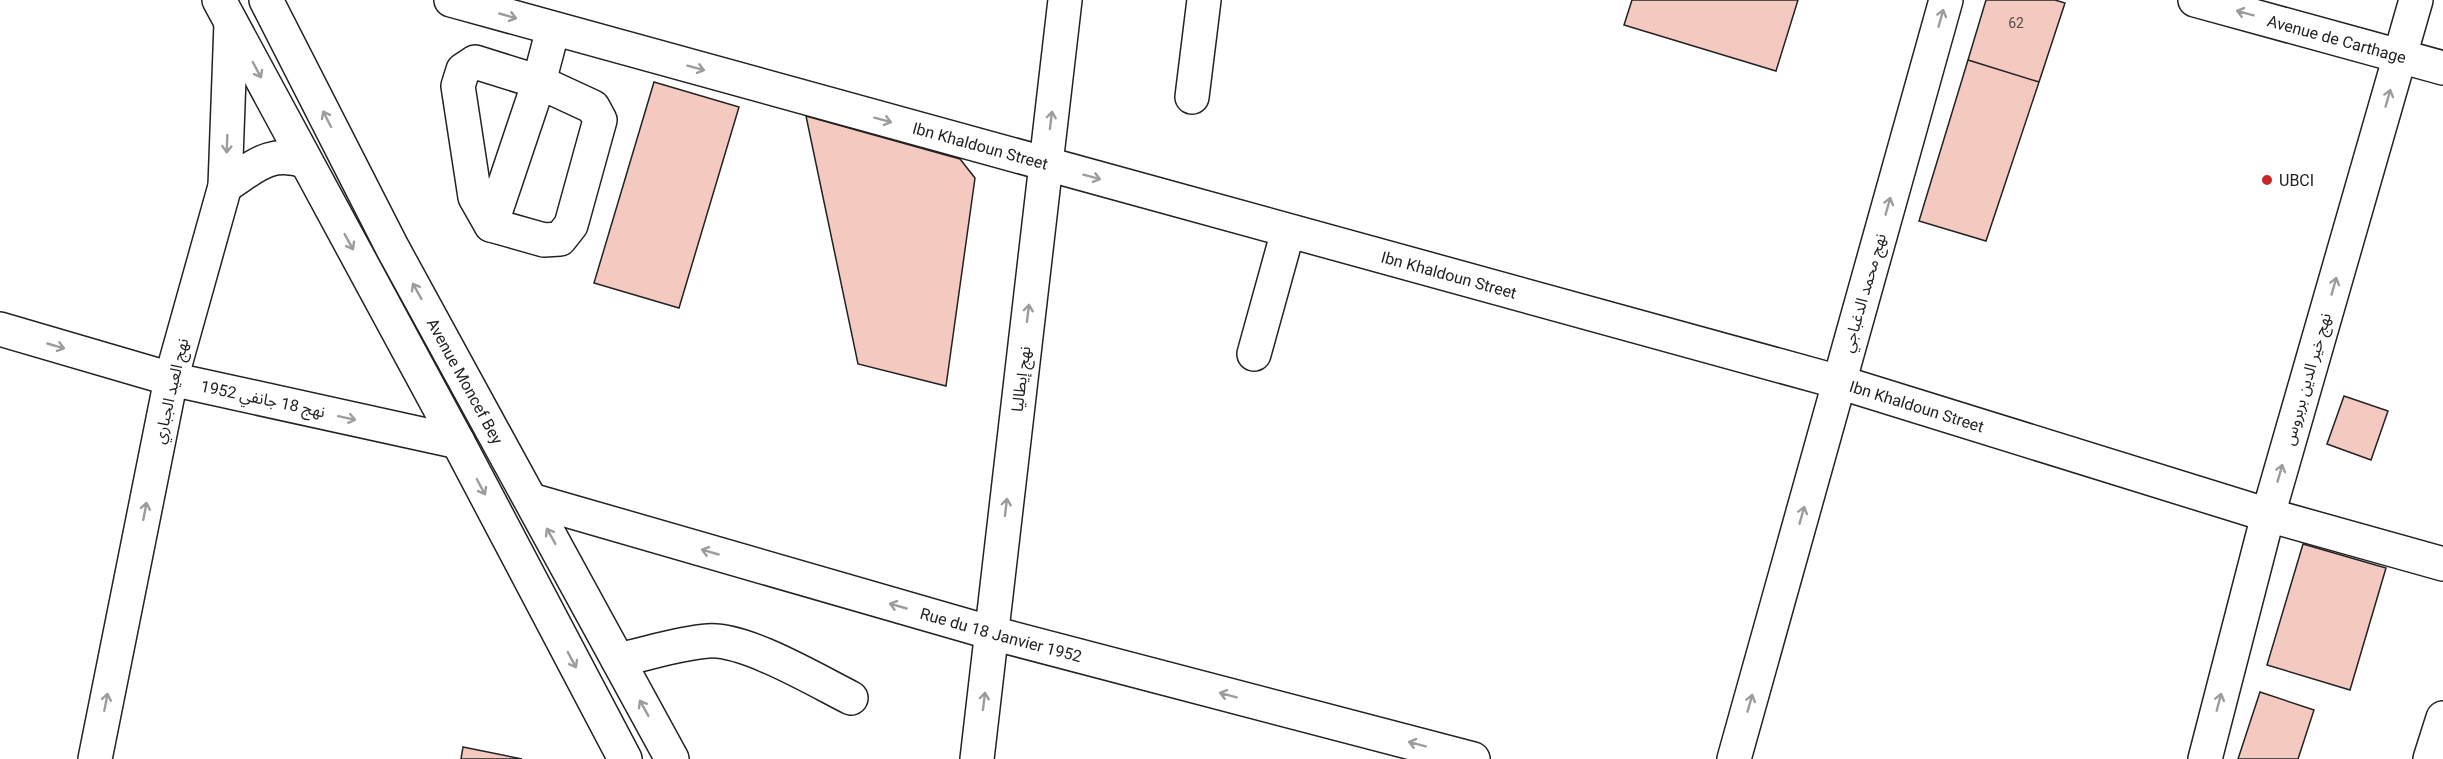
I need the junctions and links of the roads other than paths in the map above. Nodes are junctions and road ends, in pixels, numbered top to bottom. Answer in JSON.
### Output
{"nodes":[{"id":1,"x":266,"y":0,"type":"edge"},
{"id":2,"x":451,"y":0,"type":"edge"},
{"id":3,"x":1065,"y":0,"type":"edge"},
{"id":4,"x":1204,"y":0,"type":"edge"},
{"id":5,"x":1946,"y":0,"type":"edge"},
{"id":6,"x":2195,"y":0,"type":"edge"},
{"id":7,"x":2416,"y":0,"type":"edge"},
{"id":8,"x":225,"y":11,"type":"edge"},
{"id":9,"x":553,"y":29,"type":"junction"},
{"id":10,"x":2400,"y":56,"type":"junction"},
{"id":11,"x":2443,"y":68,"type":"edge"},
{"id":12,"x":539,"y":82,"type":"junction"},
{"id":13,"x":1192,"y":97,"type":"dead end"},
{"id":14,"x":305,"y":161,"type":"junction"},
{"id":15,"x":1045,"y":165,"type":"junction"},
{"id":16,"x":225,"y":186,"type":"junction"},
{"id":17,"x":491,"y":225,"type":"junction"},
{"id":18,"x":1288,"y":231,"type":"junction"},
{"id":19,"x":0,"y":329,"type":"edge"},
{"id":20,"x":1254,"y":354,"type":"dead end"},
{"id":21,"x":171,"y":379,"type":"junction"},
{"id":22,"x":1839,"y":382,"type":"junction"},
{"id":23,"x":458,"y":442,"type":"junction"},
{"id":24,"x":531,"y":500,"type":"junction"},
{"id":25,"x":2268,"y":515,"type":"junction"},
{"id":26,"x":2443,"y":564,"type":"edge"},
{"id":27,"x":992,"y":633,"type":"junction"},
{"id":28,"x":618,"y":660,"type":"junction"},
{"id":29,"x":851,"y":698,"type":"dead end"},
{"id":30,"x":2443,"y":718,"type":"edge"},
{"id":31,"x":95,"y":759,"type":"edge"},
{"id":32,"x":625,"y":759,"type":"edge"},
{"id":33,"x":672,"y":759,"type":"edge"},
{"id":34,"x":977,"y":759,"type":"edge"},
{"id":35,"x":1473,"y":759,"type":"edge"},
{"id":36,"x":1734,"y":759,"type":"edge"},
{"id":37,"x":2205,"y":759,"type":"edge"},
{"id":38,"x":2430,"y":759,"type":"edge"}],
"edges":[{"from":24,"to":1,"type":"street","name":"Avenue Moncef Bey","one_way":true},
{"from":2,"to":9,"type":"street","name":"Ibn Khaldoun Street","one_way":true},
{"from":15,"to":3,"type":"street","name":"نهج إيطاليا","one_way":true},
{"from":4,"to":13,"type":"street"},
{"from":22,"to":5,"type":"street","name":"نهج محمد الدغباجي","one_way":true},
{"from":10,"to":6,"type":"street","name":"Avenue de Carthage","one_way":true},
{"from":7,"to":10,"type":"street","name":"نهج خير الدين بربروس"},
{"from":8,"to":14,"type":"street","one_way":true},
{"from":8,"to":16,"type":"street","name":"نهج العيد الجباري","one_way":true},
{"from":9,"to":12,"type":"street"},
{"from":9,"to":15,"type":"street","name":"Ibn Khaldoun Street","one_way":true},
{"from":10,"to":11,"type":"street","name":"Avenue de Carthage"},
{"from":25,"to":10,"type":"street","name":"نهج خير الدين بربروس","one_way":true},
{"from":12,"to":17,"type":"street"},
{"from":12,"to":17,"type":"street"},
{"from":12,"to":17,"type":"street"},
{"from":14,"to":16,"type":"street"},
{"from":14,"to":23,"type":"street","one_way":true},
{"from":15,"to":18,"type":"street","name":"Ibn Khaldoun Street","one_way":true},
{"from":27,"to":15,"type":"street","name":"نهج إيطاليا","one_way":true},
{"from":16,"to":21,"type":"street","name":"نهج العيد الجباري"},
{"from":18,"to":20,"type":"street"},
{"from":18,"to":22,"type":"street","name":"Ibn Khaldoun Street"},
{"from":19,"to":21,"type":"street","name":"نهج 18 جانفي 1952","one_way":true},
{"from":21,"to":23,"type":"street","name":"نهج 18 جانفي 1952","one_way":true},
{"from":31,"to":21,"type":"street","name":"نهج العيد الجباري","one_way":true},
{"from":22,"to":25,"type":"street","name":"Ibn Khaldoun Street"},
{"from":36,"to":22,"type":"street","name":"نهج محمد الدغباجي","one_way":true},
{"from":23,"to":32,"type":"street","one_way":true},
{"from":27,"to":24,"type":"street","name":"Rue du 18 Janvier 1952","one_way":true},
{"from":28,"to":24,"type":"street","name":"Avenue Moncef Bey","one_way":true},
{"from":25,"to":26,"type":"street","name":"Ibn Khaldoun Street"},
{"from":37,"to":25,"type":"street","name":"نهج خير الدين بربروس","one_way":true},
{"from":34,"to":27,"type":"street","name":"نهج إيطاليا","one_way":true},
{"from":35,"to":27,"type":"street","name":"Rue du 18 Janvier 1952","one_way":true},
{"from":28,"to":29,"type":"street"},
{"from":33,"to":28,"type":"street","name":"Avenue Moncef Bey","one_way":true},
{"from":30,"to":38,"type":"street"}]}
